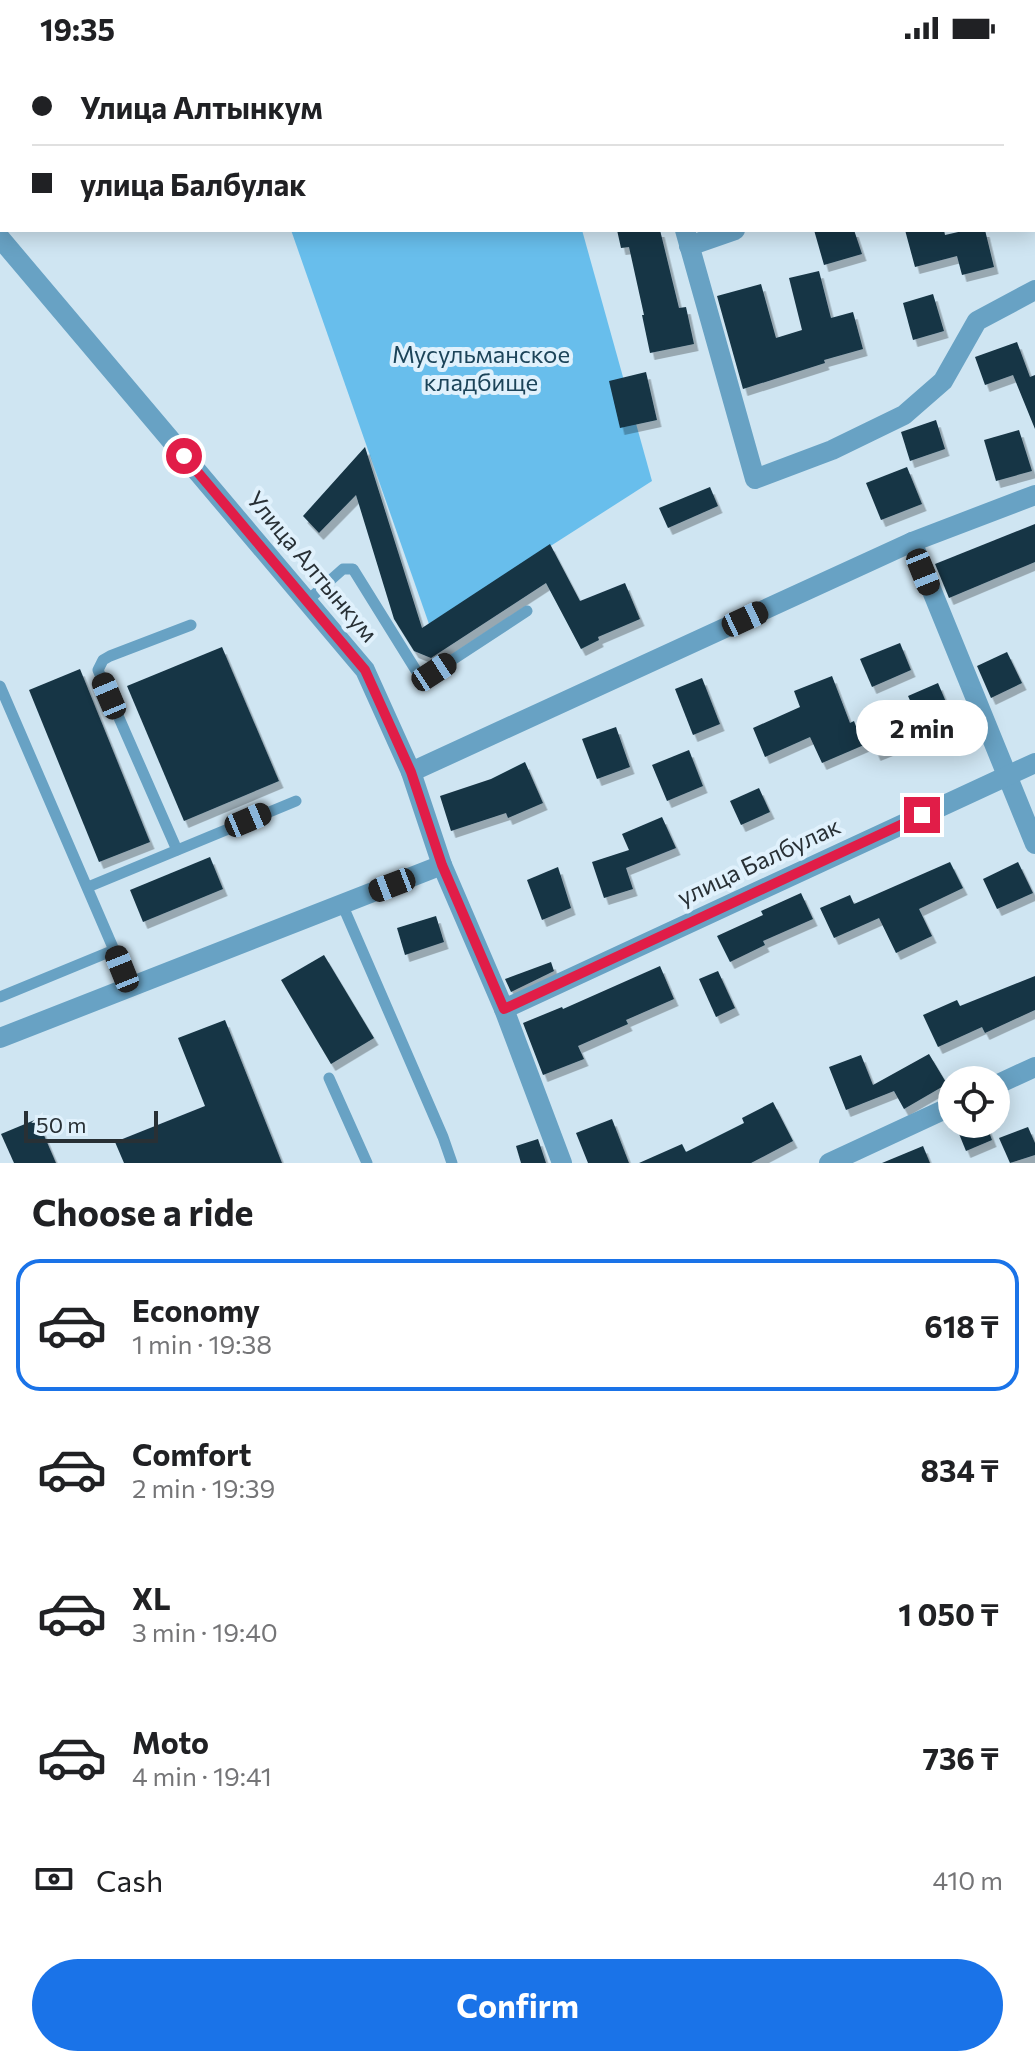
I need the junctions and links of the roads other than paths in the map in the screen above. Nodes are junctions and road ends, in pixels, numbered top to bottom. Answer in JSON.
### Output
{"nodes":[{"id":1,"x":723,"y":232,"type":"edge"},
{"id":2,"x":0,"y":238,"type":"edge"},
{"id":3,"x":687,"y":238,"type":"edge"},
{"id":4,"x":1035,"y":290,"type":"edge"},
{"id":5,"x":1035,"y":495,"type":"edge"},
{"id":6,"x":912,"y":542,"type":"junction"},
{"id":7,"x":307,"y":601,"type":"junction"},
{"id":8,"x":527,"y":611,"type":"dead end"},
{"id":9,"x":191,"y":625,"type":"dead end"},
{"id":10,"x":0,"y":686,"type":"edge"},
{"id":11,"x":1035,"y":763,"type":"edge"},
{"id":12,"x":411,"y":772,"type":"junction"},
{"id":13,"x":1006,"y":776,"type":"junction"},
{"id":14,"x":296,"y":801,"type":"dead end"},
{"id":15,"x":1035,"y":844,"type":"edge"},
{"id":16,"x":177,"y":850,"type":"junction"},
{"id":17,"x":442,"y":865,"type":"junction"},
{"id":18,"x":88,"y":887,"type":"junction"},
{"id":19,"x":342,"y":904,"type":"junction"},
{"id":20,"x":114,"y":950,"type":"junction"},
{"id":21,"x":130,"y":987,"type":"junction"},
{"id":22,"x":0,"y":997,"type":"edge"},
{"id":23,"x":504,"y":1009,"type":"junction"},
{"id":24,"x":0,"y":1038,"type":"edge"},
{"id":25,"x":1035,"y":1067,"type":"edge"},
{"id":26,"x":329,"y":1078,"type":"dead end"},
{"id":27,"x":1010,"y":1079,"type":"edge"},
{"id":28,"x":938,"y":1112,"type":"edge"},
{"id":29,"x":367,"y":1163,"type":"edge"},
{"id":30,"x":452,"y":1163,"type":"edge"},
{"id":31,"x":562,"y":1163,"type":"edge"},
{"id":32,"x":829,"y":1163,"type":"edge"}],
"edges":[{"from":1,"to":3,"type":"street"},
{"from":2,"to":7,"type":"street","name":"Улица Алтынкум"},
{"from":3,"to":4,"type":"street"},
{"from":5,"to":6,"type":"street"},
{"from":6,"to":12,"type":"street"},
{"from":6,"to":13,"type":"street"},
{"from":7,"to":8,"type":"lane"},
{"from":7,"to":12,"type":"street","name":"Улица Алтынкум"},
{"from":9,"to":16,"type":"lane"},
{"from":10,"to":18,"type":"lane"},
{"from":11,"to":13,"type":"street","name":"улица Балбулак"},
{"from":12,"to":17,"type":"street","name":"Улица Алтынкум"},
{"from":13,"to":15,"type":"street"},
{"from":13,"to":23,"type":"street","name":"улица Балбулак"},
{"from":14,"to":16,"type":"lane"},
{"from":16,"to":18,"type":"lane"},
{"from":17,"to":19,"type":"street"},
{"from":17,"to":23,"type":"street","name":"Улица Алтынкум"},
{"from":18,"to":20,"type":"lane"},
{"from":19,"to":21,"type":"street"},
{"from":19,"to":30,"type":"lane"},
{"from":20,"to":21,"type":"lane"},
{"from":20,"to":22,"type":"lane"},
{"from":21,"to":24,"type":"street"},
{"from":23,"to":31,"type":"street","name":"Улица Алтынкум"},
{"from":25,"to":27,"type":"street"},
{"from":26,"to":29,"type":"lane"},
{"from":28,"to":32,"type":"street"}]}
